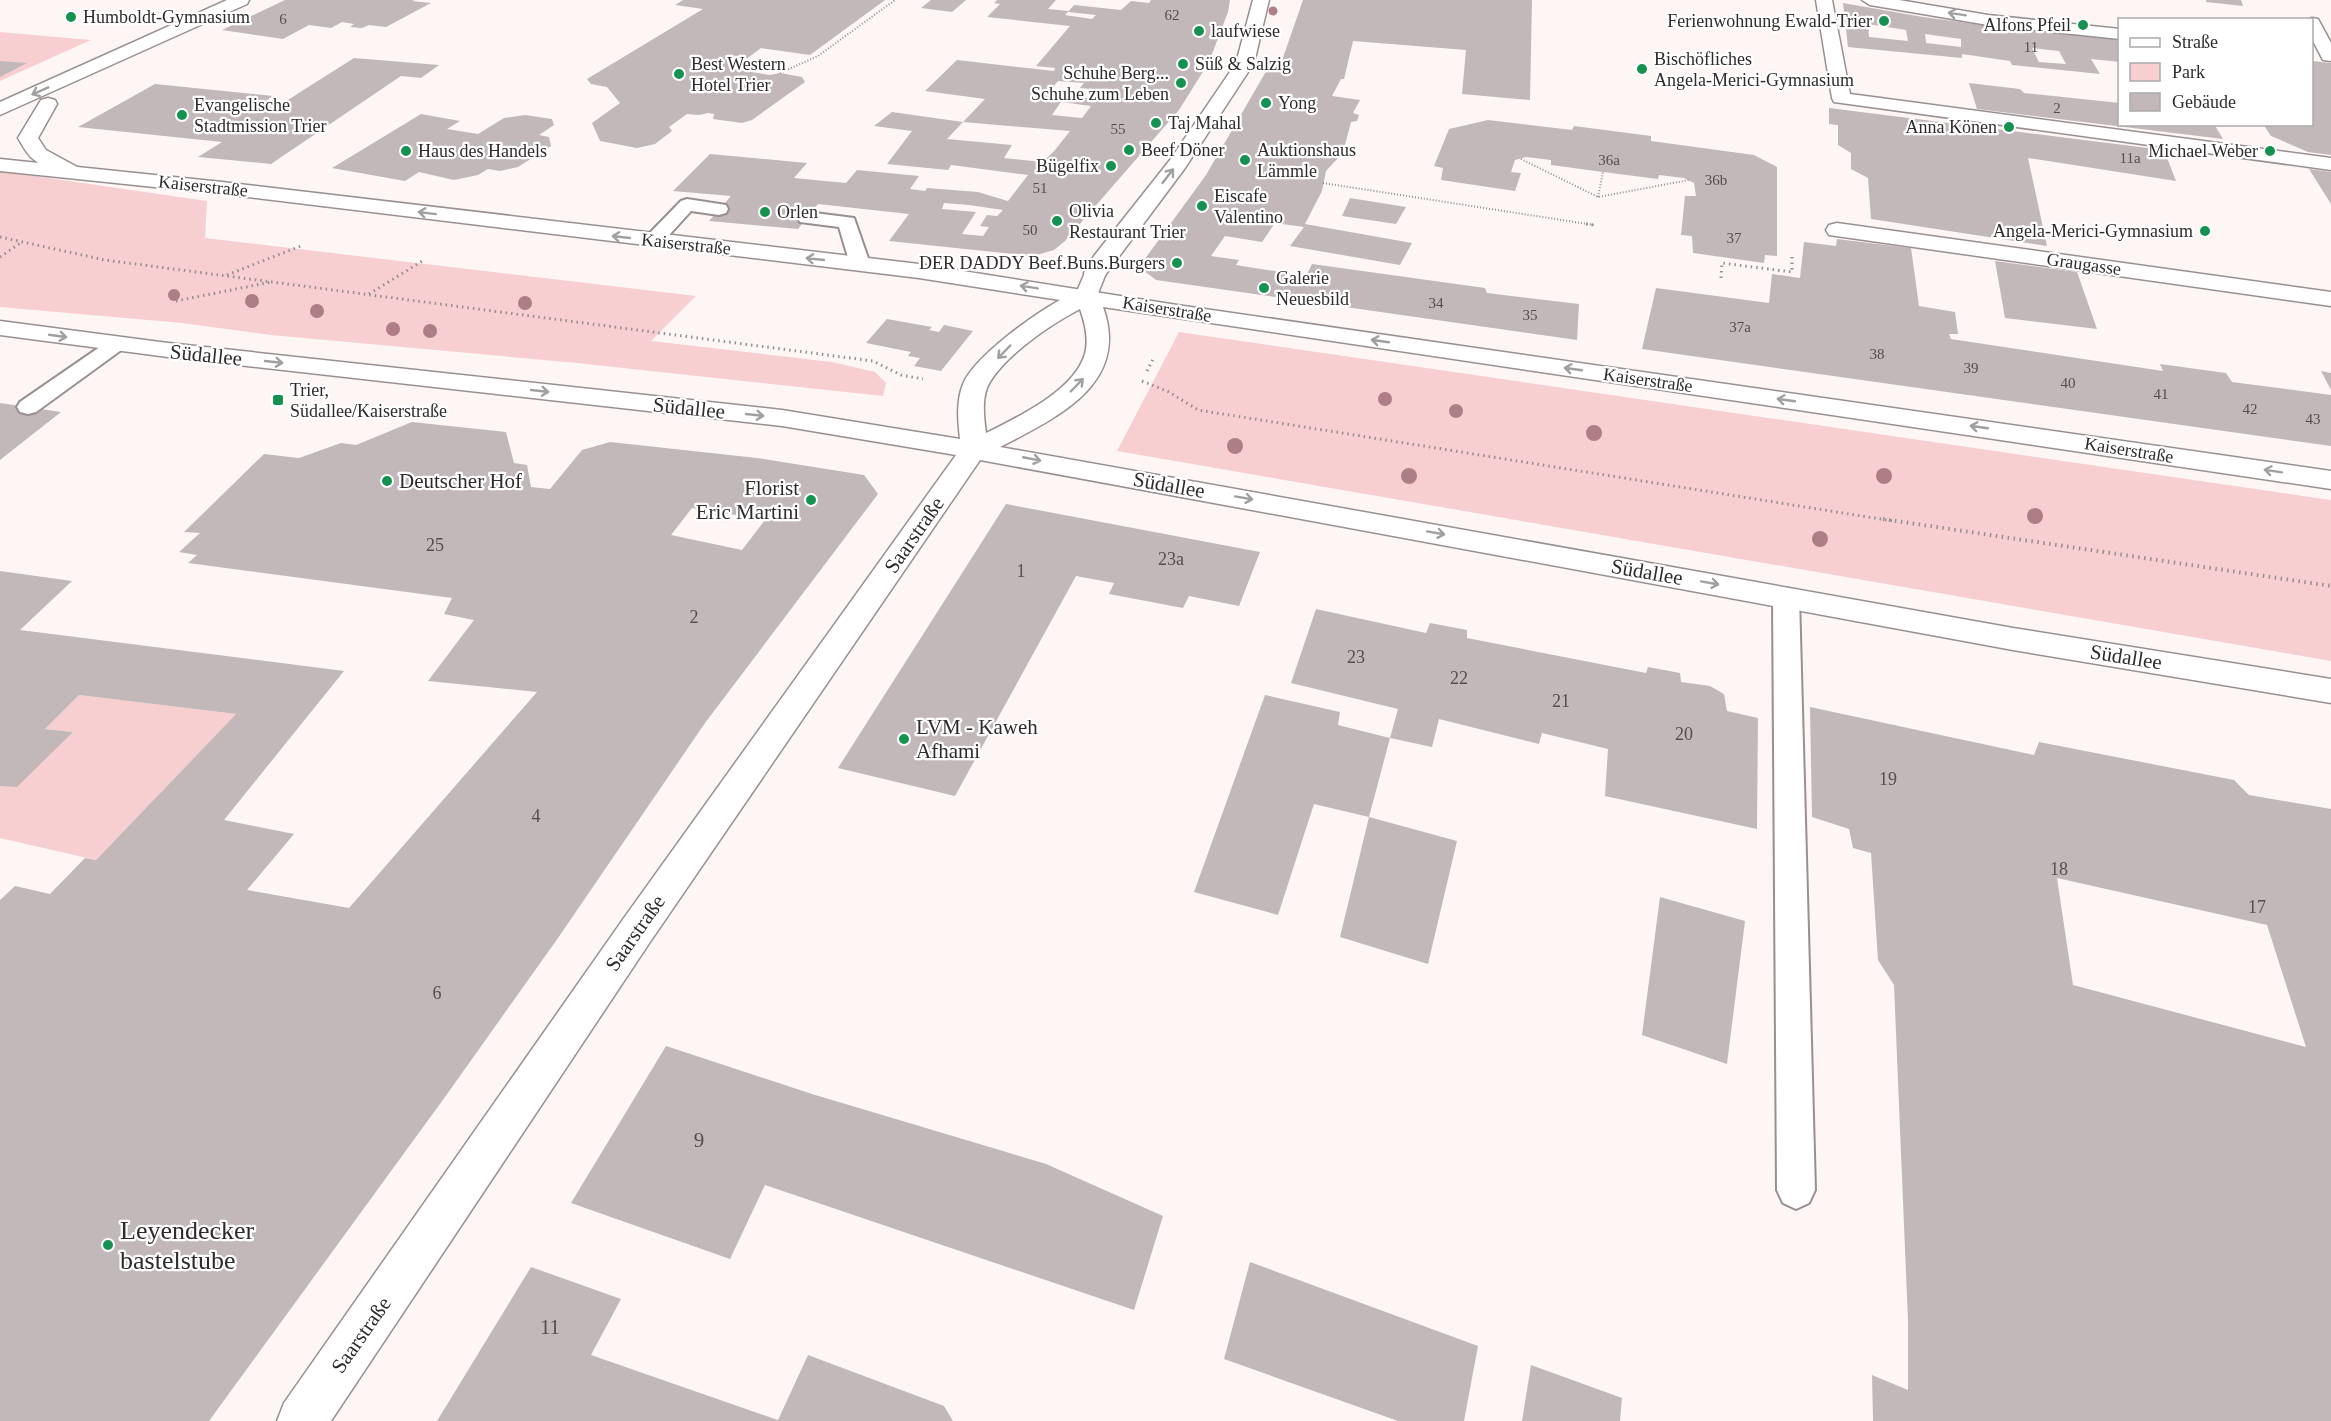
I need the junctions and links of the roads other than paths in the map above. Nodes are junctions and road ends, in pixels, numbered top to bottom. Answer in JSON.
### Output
{"nodes":[{"id":1,"x":241,"y":0,"type":"edge"},
{"id":2,"x":1261,"y":0,"type":"edge"},
{"id":3,"x":1824,"y":0,"type":"edge"},
{"id":4,"x":1870,"y":0,"type":"edge"},
{"id":5,"x":190,"y":25,"type":"junction"},
{"id":6,"x":2313,"y":27,"type":"edge"},
{"id":7,"x":2118,"y":34,"type":"edge"},
{"id":8,"x":2324,"y":56,"type":"edge"},
{"id":9,"x":48,"y":104,"type":"junction"},
{"id":10,"x":0,"y":109,"type":"edge"},
{"id":11,"x":0,"y":127,"type":"edge"},
{"id":12,"x":2243,"y":134,"type":"dead end"},
{"id":13,"x":2253,"y":152,"type":"junction"},
{"id":14,"x":2331,"y":164,"type":"edge"},
{"id":15,"x":0,"y":165,"type":"edge"},
{"id":16,"x":72,"y":172,"type":"junction"},
{"id":17,"x":719,"y":209,"type":"dead end"},
{"id":18,"x":807,"y":218,"type":"dead end"},
{"id":19,"x":1837,"y":230,"type":"road end"},
{"id":20,"x":653,"y":240,"type":"junction"},
{"id":21,"x":860,"y":264,"type":"junction"},
{"id":22,"x":1091,"y":284,"type":"junction"},
{"id":23,"x":2331,"y":299,"type":"edge"},
{"id":24,"x":0,"y":328,"type":"edge"},
{"id":25,"x":117,"y":344,"type":"junction"},
{"id":26,"x":28,"y":407,"type":"dead end"},
{"id":27,"x":974,"y":449,"type":"junction"},
{"id":28,"x":2331,"y":480,"type":"edge"},
{"id":29,"x":1786,"y":597,"type":"junction"},
{"id":30,"x":2331,"y":691,"type":"edge"},
{"id":31,"x":1796,"y":1190,"type":"dead end"},
{"id":32,"x":302,"y":1421,"type":"edge"}],
"edges":[{"from":1,"to":5,"type":"main road"},
{"from":22,"to":2,"type":"main road","one_way":true},
{"from":3,"to":13,"type":"main road"},
{"from":7,"to":4,"type":"main road","one_way":true},
{"from":5,"to":9,"type":"main road"},
{"from":5,"to":10,"type":"main road","one_way":true},
{"from":6,"to":8,"type":"main road"},
{"from":9,"to":11,"type":"main road"},
{"from":9,"to":16,"type":"main road"},
{"from":12,"to":13,"type":"main road"},
{"from":13,"to":14,"type":"main road"},
{"from":15,"to":16,"type":"main road","name":"Kaiserstraße"},
{"from":20,"to":16,"type":"main road","name":"Kaiserstraße","one_way":true},
{"from":17,"to":20,"type":"lane"},
{"from":18,"to":21,"type":"lane"},
{"from":19,"to":23,"type":"main road","name":"Graugasse"},
{"from":21,"to":20,"type":"main road","name":"Kaiserstraße","one_way":true},
{"from":22,"to":21,"type":"main road","name":"Kaiserstraße","one_way":true},
{"from":22,"to":27,"type":"main road","one_way":true},
{"from":27,"to":22,"type":"main road","one_way":true},
{"from":28,"to":22,"type":"main road","name":"Kaiserstraße","one_way":true},
{"from":24,"to":25,"type":"main road","name":"Südallee","one_way":true},
{"from":25,"to":26,"type":"lane"},
{"from":25,"to":27,"type":"main road","name":"Südallee","one_way":true},
{"from":27,"to":29,"type":"main road","name":"Südallee","one_way":true},
{"from":27,"to":32,"type":"main road","name":"Saarstraße"},
{"from":29,"to":30,"type":"main road","name":"Südallee"},
{"from":29,"to":31,"type":"lane"}]}
